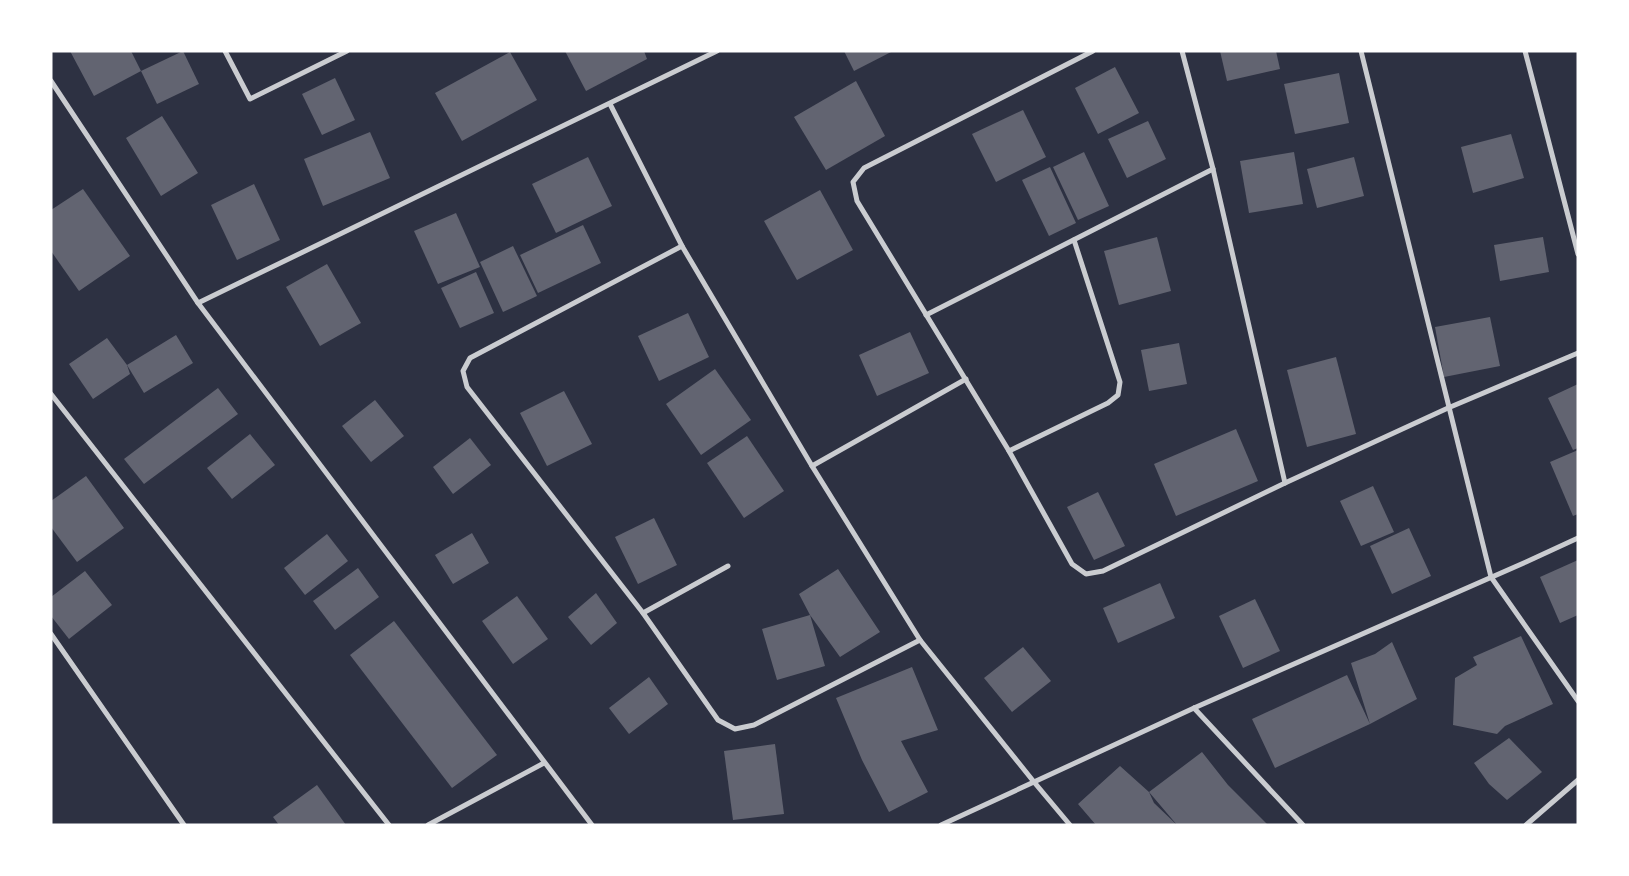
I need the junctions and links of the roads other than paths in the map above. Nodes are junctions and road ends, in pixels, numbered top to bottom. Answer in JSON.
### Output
{"nodes":[{"id":1,"x":225,"y":51,"type":"edge"},
{"id":2,"x":347,"y":51,"type":"edge"},
{"id":3,"x":717,"y":51,"type":"edge"},
{"id":4,"x":1093,"y":51,"type":"edge"},
{"id":5,"x":1182,"y":51,"type":"edge"},
{"id":6,"x":1361,"y":51,"type":"edge"},
{"id":7,"x":1525,"y":51,"type":"edge"},
{"id":8,"x":51,"y":81,"type":"edge"},
{"id":9,"x":610,"y":104,"type":"junction"},
{"id":10,"x":1213,"y":169,"type":"junction"},
{"id":11,"x":1074,"y":240,"type":"junction"},
{"id":12,"x":682,"y":246,"type":"junction"},
{"id":13,"x":1578,"y":254,"type":"edge"},
{"id":14,"x":198,"y":303,"type":"junction"},
{"id":15,"x":926,"y":315,"type":"junction"},
{"id":16,"x":1578,"y":353,"type":"edge"},
{"id":17,"x":966,"y":379,"type":"junction"},
{"id":18,"x":51,"y":394,"type":"edge"},
{"id":19,"x":1448,"y":408,"type":"junction"},
{"id":20,"x":1009,"y":451,"type":"junction"},
{"id":21,"x":812,"y":466,"type":"junction"},
{"id":22,"x":1285,"y":483,"type":"junction"},
{"id":23,"x":1578,"y":538,"type":"edge"},
{"id":24,"x":728,"y":566,"type":"dead end"},
{"id":25,"x":1491,"y":578,"type":"junction"},
{"id":26,"x":643,"y":613,"type":"junction"},
{"id":27,"x":51,"y":634,"type":"edge"},
{"id":28,"x":920,"y":640,"type":"junction"},
{"id":29,"x":1578,"y":701,"type":"edge"},
{"id":30,"x":1194,"y":708,"type":"junction"},
{"id":31,"x":544,"y":763,"type":"junction"},
{"id":32,"x":1578,"y":780,"type":"edge"},
{"id":33,"x":1034,"y":782,"type":"junction"},
{"id":34,"x":184,"y":825,"type":"edge"},
{"id":35,"x":389,"y":825,"type":"edge"},
{"id":36,"x":428,"y":825,"type":"edge"},
{"id":37,"x":592,"y":825,"type":"edge"},
{"id":38,"x":941,"y":825,"type":"edge"},
{"id":39,"x":1070,"y":825,"type":"edge"},
{"id":40,"x":1303,"y":825,"type":"edge"},
{"id":41,"x":1526,"y":825,"type":"edge"}],
"edges":[{"from":1,"to":2,"type":"street"},
{"from":3,"to":9,"type":"street"},
{"from":4,"to":15,"type":"street"},
{"from":5,"to":10,"type":"street"},
{"from":6,"to":19,"type":"street"},
{"from":7,"to":13,"type":"street"},
{"from":8,"to":14,"type":"street"},
{"from":9,"to":12,"type":"street"},
{"from":9,"to":14,"type":"street"},
{"from":10,"to":11,"type":"street"},
{"from":10,"to":22,"type":"street"},
{"from":11,"to":15,"type":"street"},
{"from":11,"to":20,"type":"street"},
{"from":12,"to":21,"type":"street"},
{"from":12,"to":26,"type":"street"},
{"from":14,"to":31,"type":"street"},
{"from":15,"to":17,"type":"street"},
{"from":16,"to":19,"type":"street"},
{"from":17,"to":20,"type":"street"},
{"from":17,"to":21,"type":"street"},
{"from":18,"to":35,"type":"street"},
{"from":19,"to":22,"type":"street"},
{"from":19,"to":25,"type":"street"},
{"from":20,"to":22,"type":"street"},
{"from":21,"to":28,"type":"street"},
{"from":23,"to":25,"type":"street"},
{"from":24,"to":26,"type":"street"},
{"from":25,"to":29,"type":"street"},
{"from":25,"to":30,"type":"street"},
{"from":26,"to":28,"type":"street"},
{"from":27,"to":34,"type":"street"},
{"from":28,"to":33,"type":"street"},
{"from":30,"to":33,"type":"street"},
{"from":30,"to":40,"type":"street"},
{"from":31,"to":36,"type":"street"},
{"from":31,"to":37,"type":"street"},
{"from":32,"to":41,"type":"street"},
{"from":33,"to":38,"type":"street"},
{"from":33,"to":39,"type":"street"}]}
